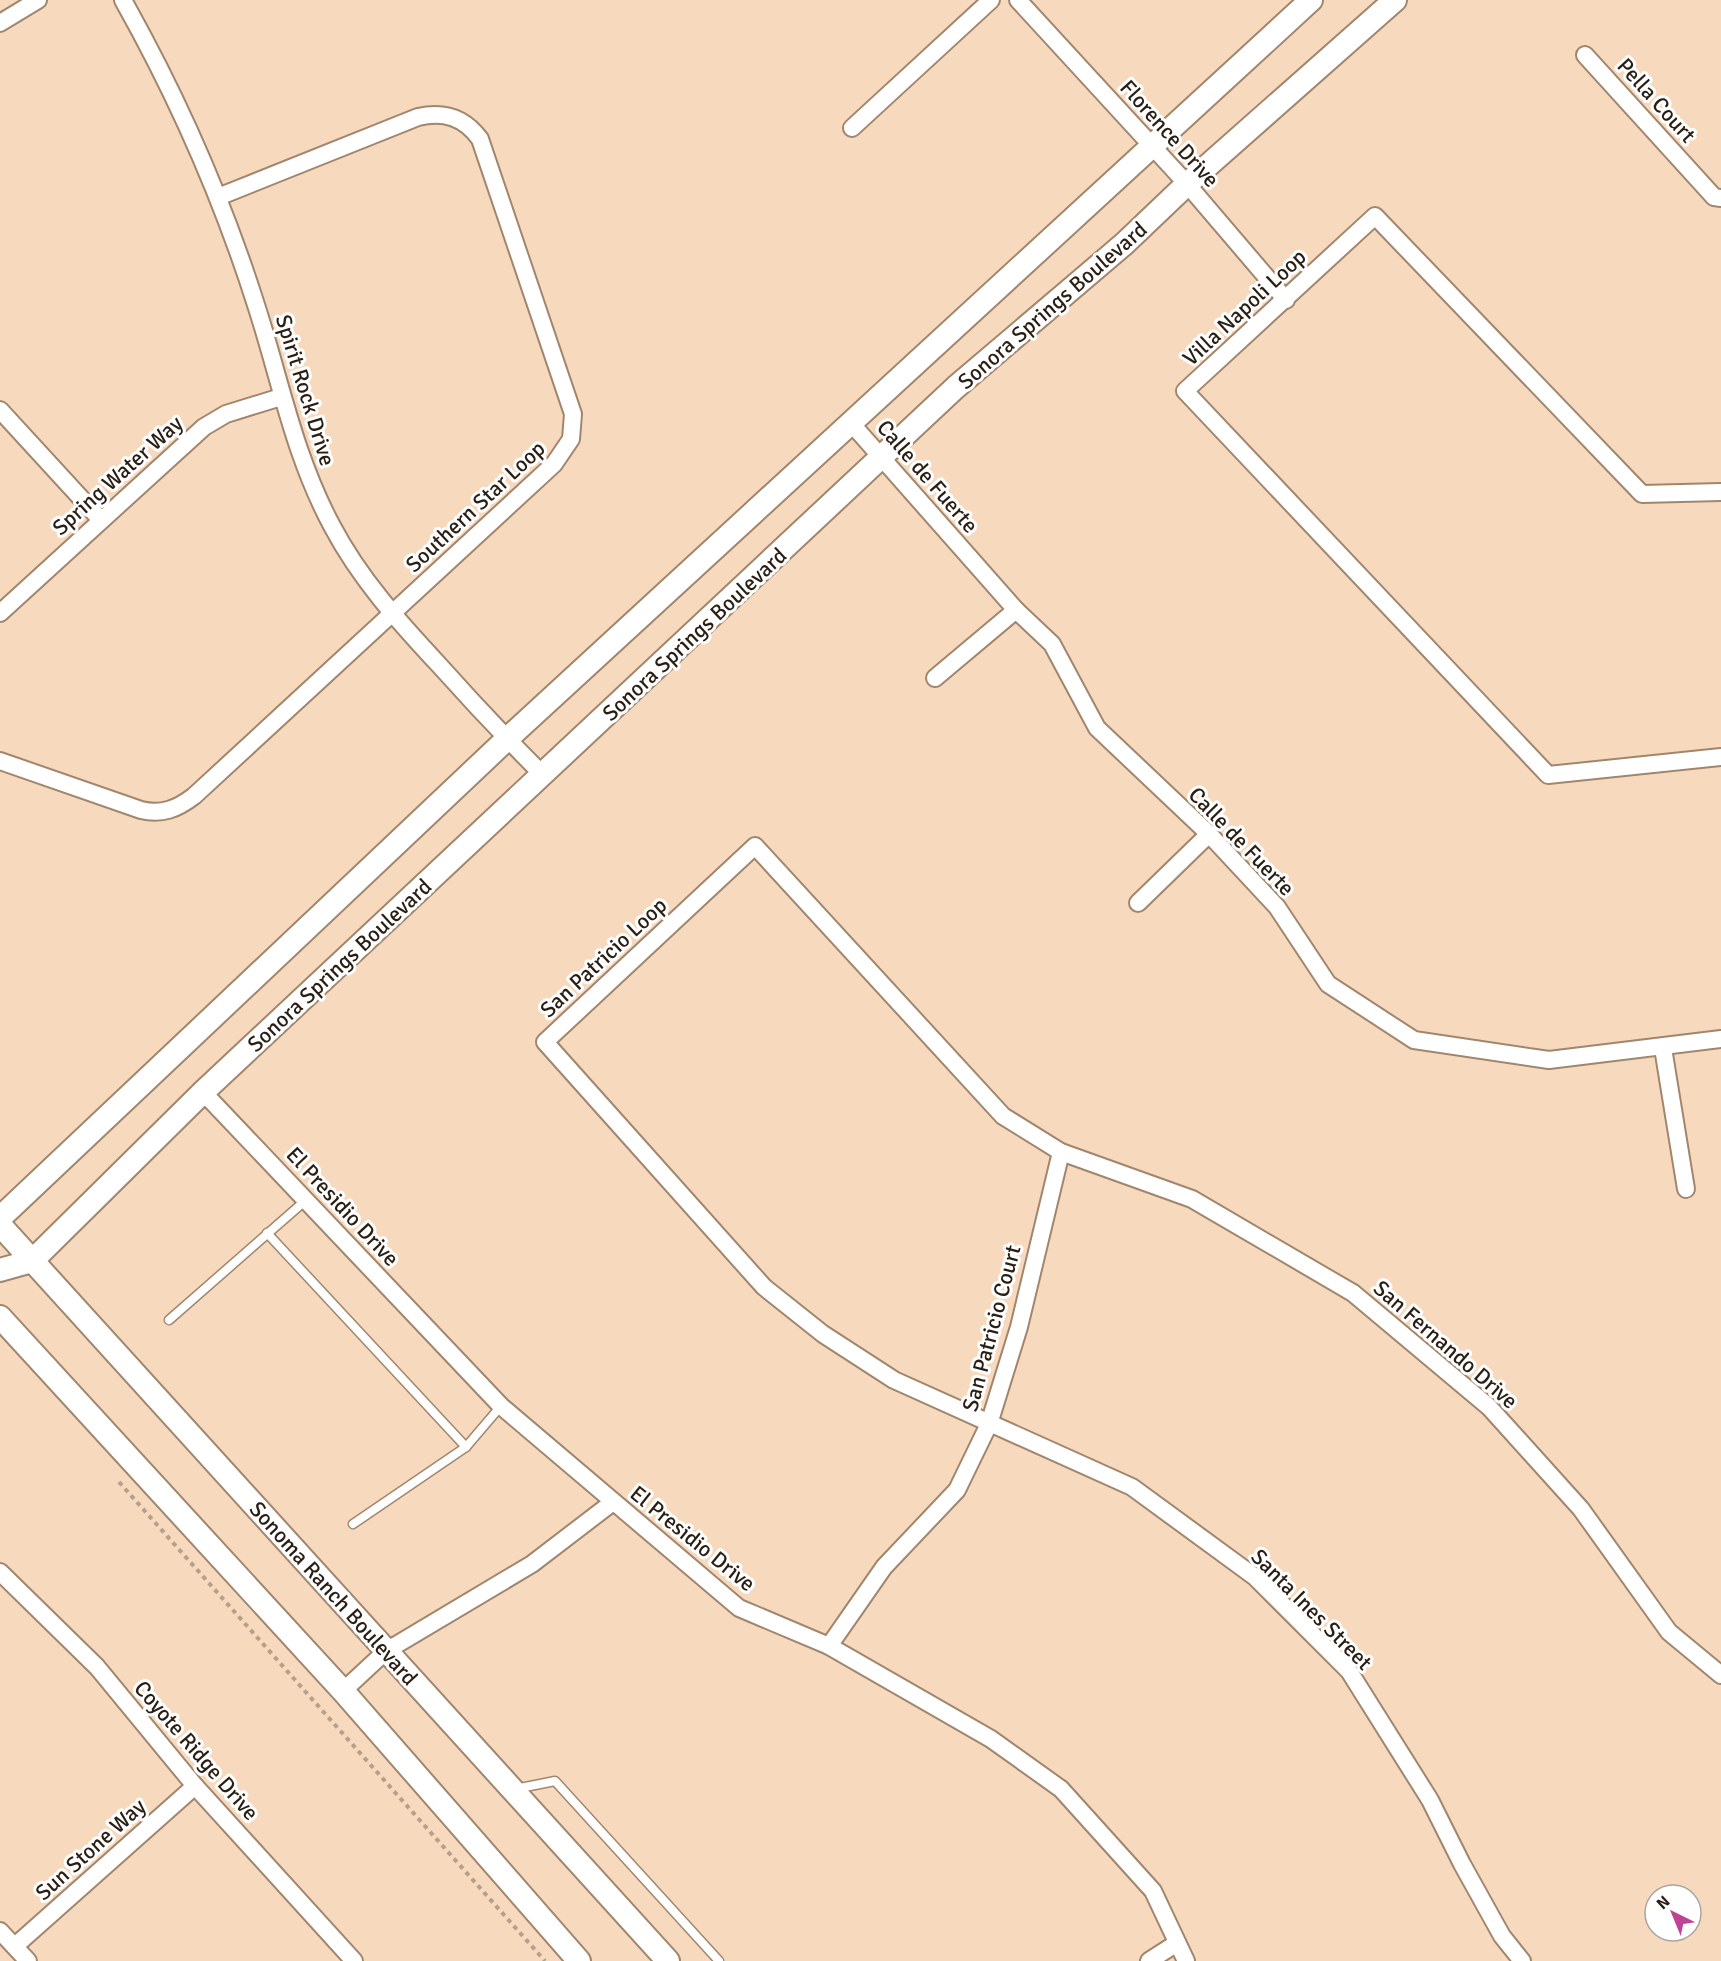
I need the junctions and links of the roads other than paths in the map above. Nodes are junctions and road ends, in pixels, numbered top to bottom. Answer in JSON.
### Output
{"nodes":[{"id":1,"x":38,"y":0,"type":"edge"},
{"id":2,"x":123,"y":0,"type":"edge"},
{"id":3,"x":991,"y":0,"type":"edge"},
{"id":4,"x":1018,"y":0,"type":"edge"},
{"id":5,"x":1311,"y":0,"type":"edge"},
{"id":6,"x":1395,"y":0,"type":"edge"},
{"id":7,"x":0,"y":23,"type":"edge"},
{"id":8,"x":1586,"y":55,"type":"dead end"},
{"id":9,"x":852,"y":128,"type":"dead end"},
{"id":10,"x":1153,"y":146,"type":"junction"},
{"id":11,"x":1187,"y":184,"type":"junction"},
{"id":12,"x":219,"y":197,"type":"junction"},
{"id":13,"x":1721,"y":198,"type":"edge"},
{"id":14,"x":1286,"y":300,"type":"junction"},
{"id":15,"x":281,"y":397,"type":"junction"},
{"id":16,"x":0,"y":410,"type":"edge"},
{"id":17,"x":851,"y":423,"type":"junction"},
{"id":18,"x":881,"y":457,"type":"junction"},
{"id":19,"x":1721,"y":492,"type":"edge"},
{"id":20,"x":101,"y":520,"type":"junction"},
{"id":21,"x":1016,"y":610,"type":"junction"},
{"id":22,"x":0,"y":613,"type":"edge"},
{"id":23,"x":392,"y":614,"type":"junction"},
{"id":24,"x":935,"y":678,"type":"dead end"},
{"id":25,"x":507,"y":739,"type":"junction"},
{"id":26,"x":1721,"y":757,"type":"edge"},
{"id":27,"x":0,"y":761,"type":"edge"},
{"id":28,"x":543,"y":775,"type":"junction"},
{"id":29,"x":1209,"y":834,"type":"junction"},
{"id":30,"x":1138,"y":903,"type":"dead end"},
{"id":31,"x":1721,"y":1040,"type":"edge"},
{"id":32,"x":1663,"y":1048,"type":"junction"},
{"id":33,"x":203,"y":1092,"type":"junction"},
{"id":34,"x":1061,"y":1152,"type":"junction"},
{"id":35,"x":1686,"y":1189,"type":"dead end"},
{"id":36,"x":306,"y":1200,"type":"junction"},
{"id":37,"x":0,"y":1218,"type":"edge"},
{"id":38,"x":0,"y":1225,"type":"edge"},
{"id":39,"x":267,"y":1233,"type":"junction"},
{"id":40,"x":32,"y":1261,"type":"junction"},
{"id":41,"x":0,"y":1269,"type":"edge"},
{"id":42,"x":0,"y":1317,"type":"edge"},
{"id":43,"x":169,"y":1320,"type":"dead end"},
{"id":44,"x":501,"y":1406,"type":"junction"},
{"id":45,"x":989,"y":1424,"type":"junction"},
{"id":46,"x":466,"y":1447,"type":"junction"},
{"id":47,"x":613,"y":1502,"type":"junction"},
{"id":48,"x":353,"y":1524,"type":"dead end"},
{"id":49,"x":0,"y":1572,"type":"edge"},
{"id":50,"x":829,"y":1646,"type":"junction"},
{"id":51,"x":386,"y":1651,"type":"junction"},
{"id":52,"x":1721,"y":1675,"type":"edge"},
{"id":53,"x":343,"y":1691,"type":"junction"},
{"id":54,"x":195,"y":1786,"type":"junction"},
{"id":55,"x":512,"y":1789,"type":"junction"},
{"id":56,"x":0,"y":1931,"type":"edge"},
{"id":57,"x":1177,"y":1943,"type":"junction"},
{"id":58,"x":15,"y":1946,"type":"junction"},
{"id":59,"x":28,"y":1961,"type":"edge"},
{"id":60,"x":354,"y":1961,"type":"edge"},
{"id":61,"x":579,"y":1961,"type":"edge"},
{"id":62,"x":668,"y":1961,"type":"edge"},
{"id":63,"x":719,"y":1961,"type":"edge"},
{"id":64,"x":1149,"y":1961,"type":"edge"},
{"id":65,"x":1186,"y":1961,"type":"edge"},
{"id":66,"x":1522,"y":1961,"type":"edge"}],
"edges":[{"from":1,"to":7,"type":"street"},
{"from":2,"to":12,"type":"street","name":"Spirit Rock Drive"},
{"from":3,"to":9,"type":"street"},
{"from":4,"to":10,"type":"street","name":"Florence Drive"},
{"from":5,"to":10,"type":"street","name":"Sonora Springs Boulevard"},
{"from":6,"to":11,"type":"street","name":"Sonora Springs Boulevard"},
{"from":8,"to":13,"type":"street","name":"Pella Court"},
{"from":10,"to":11,"type":"street","name":"Florence Drive"},
{"from":10,"to":17,"type":"street","name":"Sonora Springs Boulevard"},
{"from":11,"to":14,"type":"street","name":"Florence Drive"},
{"from":11,"to":18,"type":"street","name":"Sonora Springs Boulevard"},
{"from":12,"to":15,"type":"street","name":"Spirit Rock Drive"},
{"from":12,"to":23,"type":"street","name":"Southern Star Loop"},
{"from":14,"to":19,"type":"street","name":"Villa Napoli Loop"},
{"from":14,"to":26,"type":"street","name":"Villa Napoli Loop"},
{"from":15,"to":20,"type":"street","name":"Spring Water Way"},
{"from":15,"to":23,"type":"street","name":"Spirit Rock Drive"},
{"from":16,"to":20,"type":"street"},
{"from":17,"to":18,"type":"street","name":"Calle de Fuerte"},
{"from":17,"to":25,"type":"street","name":"Sonora Springs Boulevard"},
{"from":18,"to":21,"type":"street","name":"Calle de Fuerte"},
{"from":18,"to":28,"type":"street","name":"Sonora Springs Boulevard"},
{"from":20,"to":22,"type":"street","name":"Spring Water Way"},
{"from":21,"to":24,"type":"street"},
{"from":21,"to":29,"type":"street","name":"Calle de Fuerte"},
{"from":23,"to":25,"type":"street","name":"Spirit Rock Drive"},
{"from":23,"to":27,"type":"street","name":"Southern Star Loop"},
{"from":25,"to":28,"type":"street","name":"Spirit Rock Drive"},
{"from":25,"to":37,"type":"street","name":"Sonora Springs Boulevard"},
{"from":28,"to":33,"type":"street","name":"Sonora Springs Boulevard"},
{"from":29,"to":30,"type":"street"},
{"from":29,"to":32,"type":"street","name":"Calle de Fuerte"},
{"from":31,"to":32,"type":"street","name":"Calle de Fuerte"},
{"from":32,"to":35,"type":"street"},
{"from":33,"to":36,"type":"street","name":"El Presidio Drive"},
{"from":33,"to":40,"type":"street","name":"Sonora Springs Boulevard"},
{"from":34,"to":45,"type":"street","name":"San Patricio Court"},
{"from":34,"to":45,"type":"street","name":"San Patricio Loop"},
{"from":34,"to":52,"type":"street","name":"San Fernando Drive"},
{"from":36,"to":39,"type":"lane"},
{"from":36,"to":44,"type":"street","name":"El Presidio Drive"},
{"from":38,"to":40,"type":"street","name":"Sonoma Ranch Boulevard"},
{"from":39,"to":43,"type":"lane"},
{"from":39,"to":46,"type":"lane"},
{"from":40,"to":41,"type":"street"},
{"from":40,"to":51,"type":"street","name":"Sonoma Ranch Boulevard"},
{"from":42,"to":53,"type":"street"},
{"from":44,"to":46,"type":"lane"},
{"from":44,"to":47,"type":"street","name":"El Presidio Drive"},
{"from":45,"to":50,"type":"street","name":"San Patricio Court"},
{"from":45,"to":66,"type":"street","name":"Santa Ines Street"},
{"from":46,"to":48,"type":"lane"},
{"from":47,"to":50,"type":"street","name":"El Presidio Drive"},
{"from":47,"to":51,"type":"street"},
{"from":49,"to":54,"type":"street","name":"Coyote Ridge Drive"},
{"from":50,"to":57,"type":"street","name":"El Presidio Drive"},
{"from":51,"to":53,"type":"street"},
{"from":51,"to":55,"type":"street","name":"Sonoma Ranch Boulevard"},
{"from":53,"to":61,"type":"street"},
{"from":54,"to":58,"type":"street","name":"Sun Stone Way"},
{"from":54,"to":60,"type":"street","name":"Coyote Ridge Drive"},
{"from":55,"to":62,"type":"street","name":"Sonoma Ranch Boulevard"},
{"from":55,"to":63,"type":"lane"},
{"from":56,"to":58,"type":"street"},
{"from":57,"to":64,"type":"street"},
{"from":57,"to":65,"type":"street","name":"El Presidio Drive"},
{"from":58,"to":59,"type":"street"}]}
